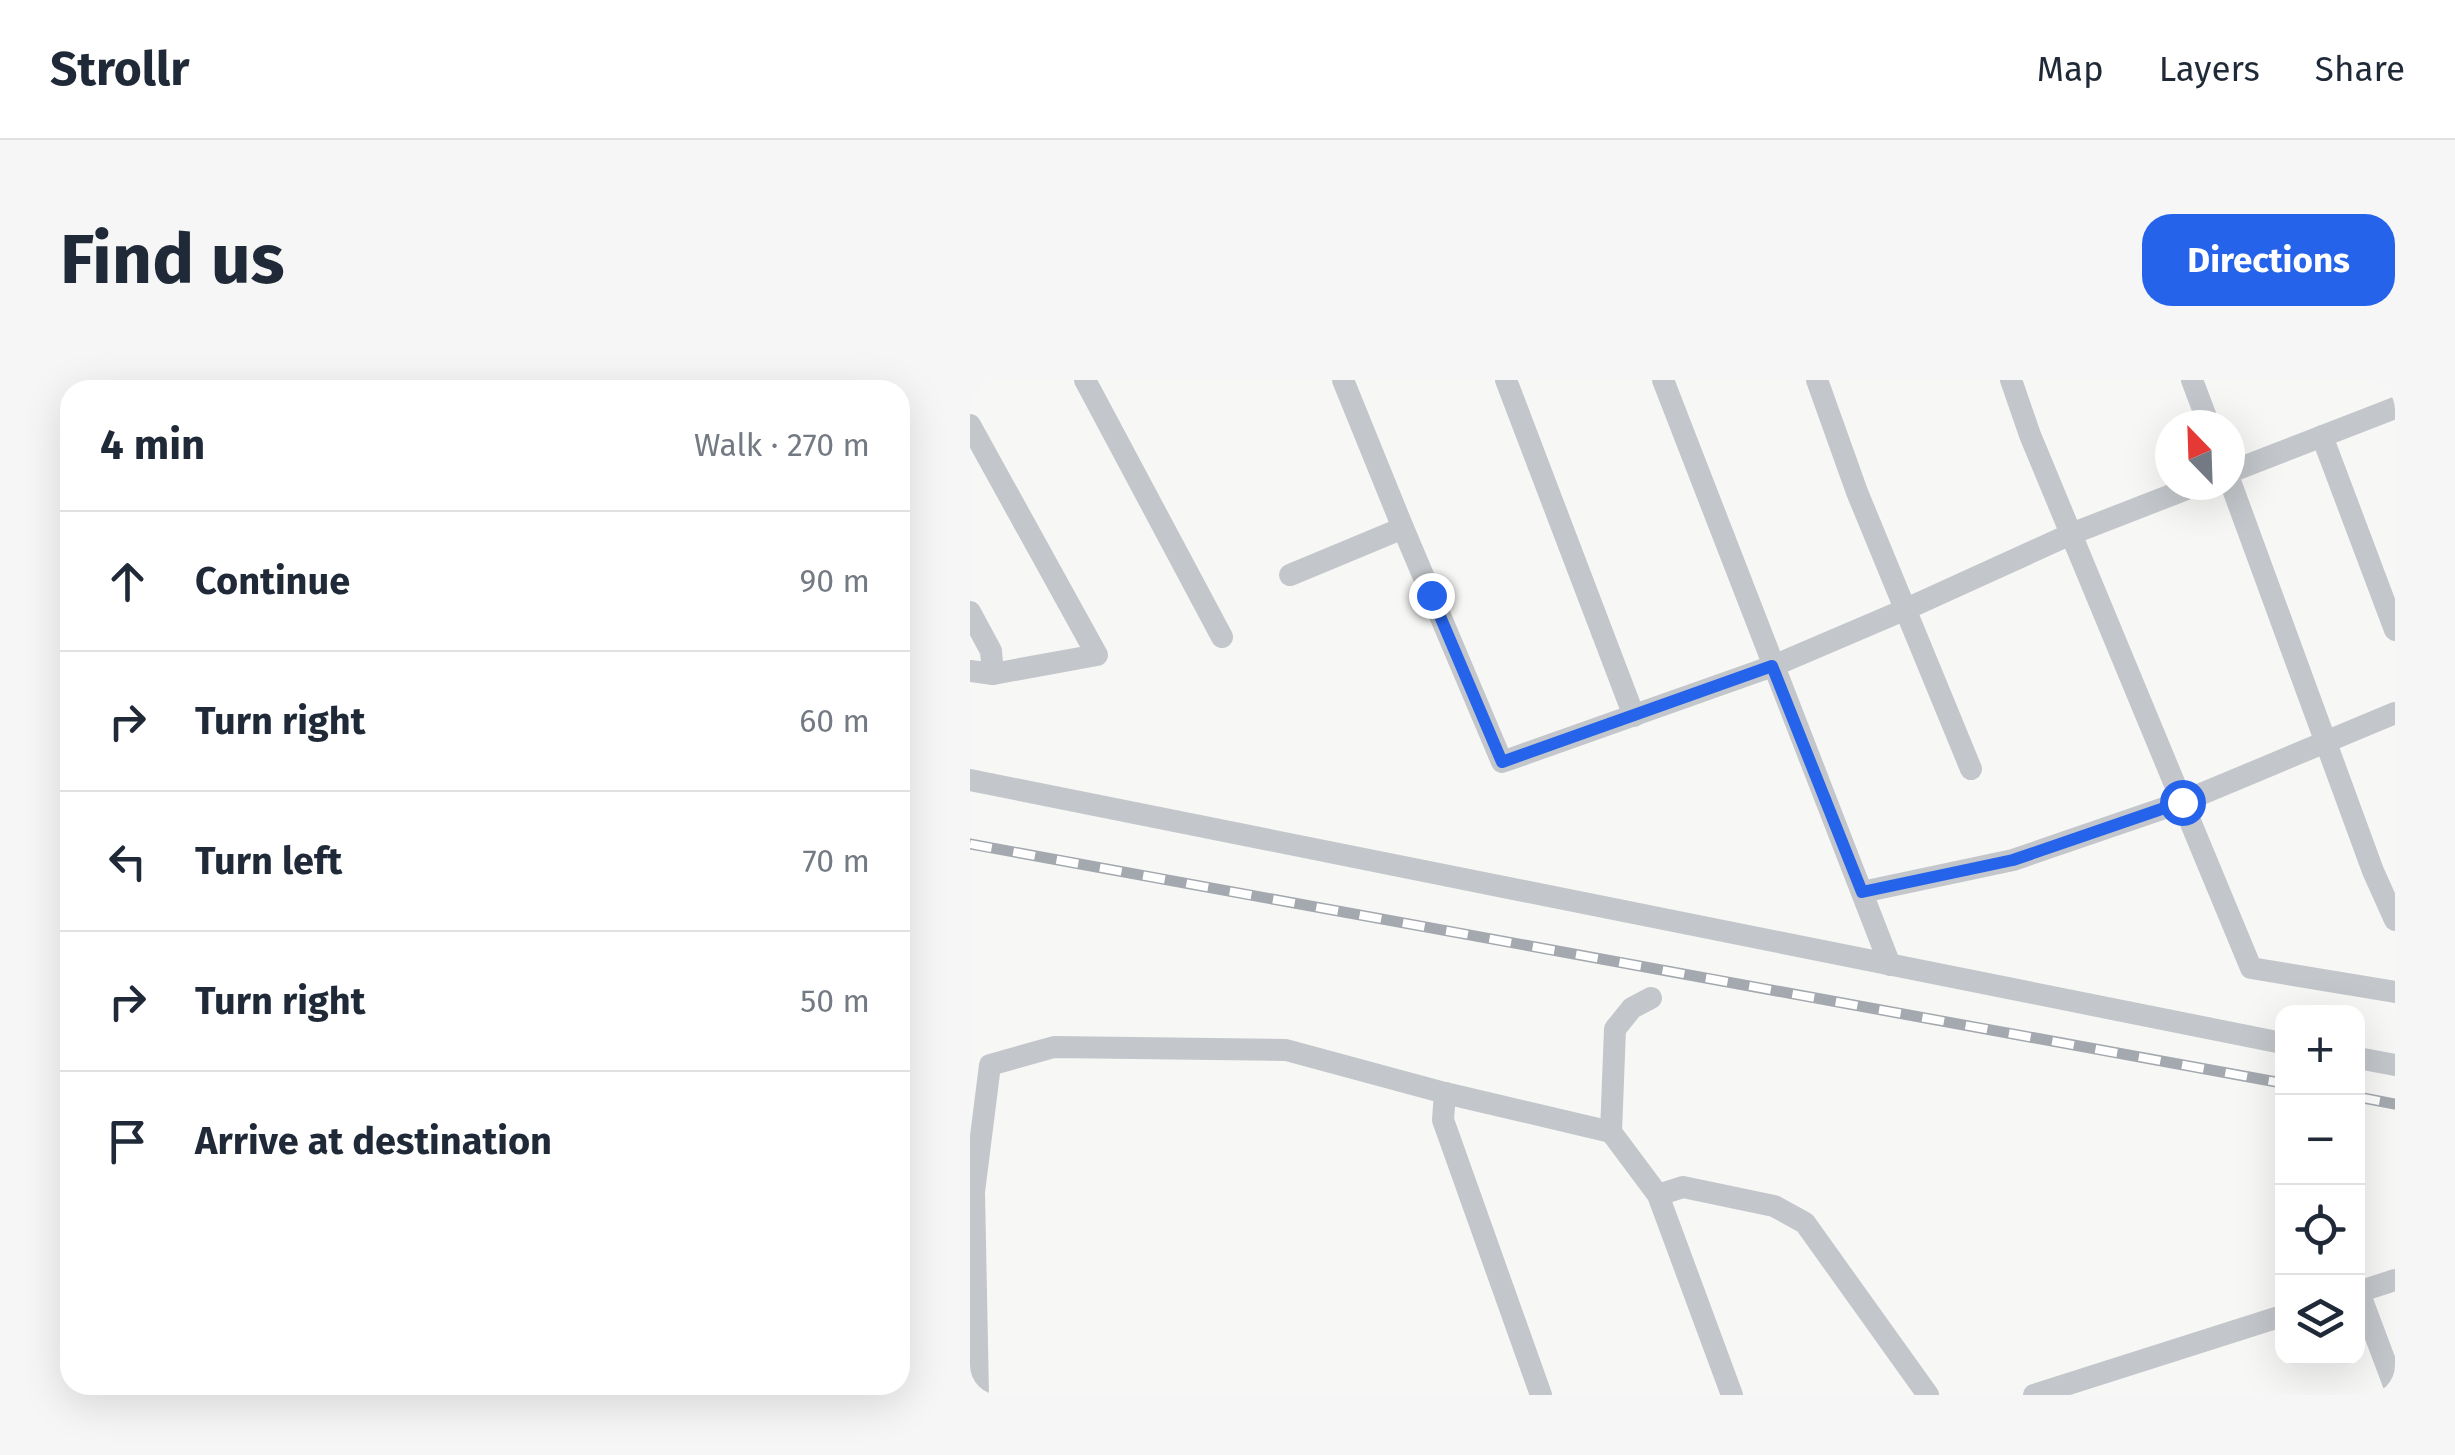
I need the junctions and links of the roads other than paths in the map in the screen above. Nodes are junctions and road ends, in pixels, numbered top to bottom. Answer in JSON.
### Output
{"nodes":[{"id":1,"x":1085,"y":380,"type":"edge"},
{"id":2,"x":1343,"y":380,"type":"edge"},
{"id":3,"x":1506,"y":380,"type":"edge"},
{"id":4,"x":1663,"y":380,"type":"edge"},
{"id":5,"x":1817,"y":380,"type":"edge"},
{"id":6,"x":2011,"y":380,"type":"edge"},
{"id":7,"x":2192,"y":380,"type":"edge"},
{"id":8,"x":2395,"y":408,"type":"edge"},
{"id":9,"x":2203,"y":410,"type":"edge"},
{"id":10,"x":970,"y":425,"type":"edge"},
{"id":11,"x":2322,"y":436,"type":"junction"},
{"id":12,"x":2245,"y":466,"type":"edge"},
{"id":13,"x":2158,"y":500,"type":"edge"},
{"id":14,"x":2237,"y":500,"type":"edge"},
{"id":15,"x":1403,"y":528,"type":"junction"},
{"id":16,"x":2071,"y":534,"type":"junction"},
{"id":17,"x":1290,"y":575,"type":"dead end"},
{"id":18,"x":1904,"y":610,"type":"junction"},
{"id":19,"x":970,"y":612,"type":"edge"},
{"id":20,"x":2395,"y":630,"type":"edge"},
{"id":21,"x":1222,"y":637,"type":"dead end"},
{"id":22,"x":1772,"y":666,"type":"junction"},
{"id":23,"x":982,"y":672,"type":"edge"},
{"id":24,"x":2395,"y":713,"type":"edge"},
{"id":25,"x":1634,"y":716,"type":"junction"},
{"id":26,"x":2325,"y":742,"type":"junction"},
{"id":27,"x":1972,"y":769,"type":"dead end"},
{"id":28,"x":970,"y":780,"type":"edge"},
{"id":29,"x":2182,"y":802,"type":"junction"},
{"id":30,"x":1862,"y":892,"type":"junction"},
{"id":31,"x":2395,"y":920,"type":"edge"},
{"id":32,"x":1890,"y":965,"type":"junction"},
{"id":33,"x":2395,"y":992,"type":"edge"},
{"id":34,"x":1651,"y":998,"type":"dead end"},
{"id":35,"x":2275,"y":1042,"type":"edge"},
{"id":36,"x":2365,"y":1059,"type":"edge"},
{"id":37,"x":2395,"y":1065,"type":"edge"},
{"id":38,"x":1445,"y":1093,"type":"junction"},
{"id":39,"x":1611,"y":1132,"type":"junction"},
{"id":40,"x":1658,"y":1195,"type":"junction"},
{"id":41,"x":2395,"y":1280,"type":"edge"},
{"id":42,"x":2365,"y":1290,"type":"edge"},
{"id":43,"x":2365,"y":1310,"type":"edge"},
{"id":44,"x":2275,"y":1318,"type":"edge"},
{"id":45,"x":2395,"y":1388,"type":"edge"},
{"id":46,"x":978,"y":1395,"type":"edge"},
{"id":47,"x":1541,"y":1395,"type":"edge"},
{"id":48,"x":1732,"y":1395,"type":"edge"},
{"id":49,"x":1928,"y":1395,"type":"edge"},
{"id":50,"x":2034,"y":1395,"type":"edge"}],
"edges":[{"from":1,"to":21,"type":"street"},
{"from":2,"to":15,"type":"street"},
{"from":3,"to":25,"type":"street"},
{"from":4,"to":22,"type":"street"},
{"from":5,"to":18,"type":"street"},
{"from":6,"to":16,"type":"street"},
{"from":7,"to":9,"type":"street"},
{"from":8,"to":11,"type":"street"},
{"from":10,"to":23,"type":"street"},
{"from":11,"to":12,"type":"street"},
{"from":11,"to":20,"type":"street"},
{"from":13,"to":16,"type":"street"},
{"from":14,"to":26,"type":"street"},
{"from":15,"to":17,"type":"street"},
{"from":15,"to":25,"type":"street"},
{"from":16,"to":18,"type":"street"},
{"from":16,"to":29,"type":"street"},
{"from":18,"to":22,"type":"street"},
{"from":18,"to":27,"type":"street"},
{"from":19,"to":23,"type":"street"},
{"from":22,"to":25,"type":"street"},
{"from":22,"to":30,"type":"street"},
{"from":24,"to":26,"type":"street"},
{"from":26,"to":29,"type":"street"},
{"from":26,"to":31,"type":"street"},
{"from":28,"to":32,"type":"street"},
{"from":29,"to":30,"type":"street"},
{"from":29,"to":33,"type":"street"},
{"from":30,"to":32,"type":"street"},
{"from":32,"to":35,"type":"street"},
{"from":34,"to":39,"type":"street"},
{"from":36,"to":37,"type":"street"},
{"from":38,"to":39,"type":"street"},
{"from":38,"to":46,"type":"street"},
{"from":38,"to":47,"type":"street"},
{"from":39,"to":40,"type":"street"},
{"from":40,"to":48,"type":"street"},
{"from":40,"to":49,"type":"street"},
{"from":41,"to":42,"type":"street"},
{"from":43,"to":45,"type":"street"},
{"from":44,"to":50,"type":"street"}]}
